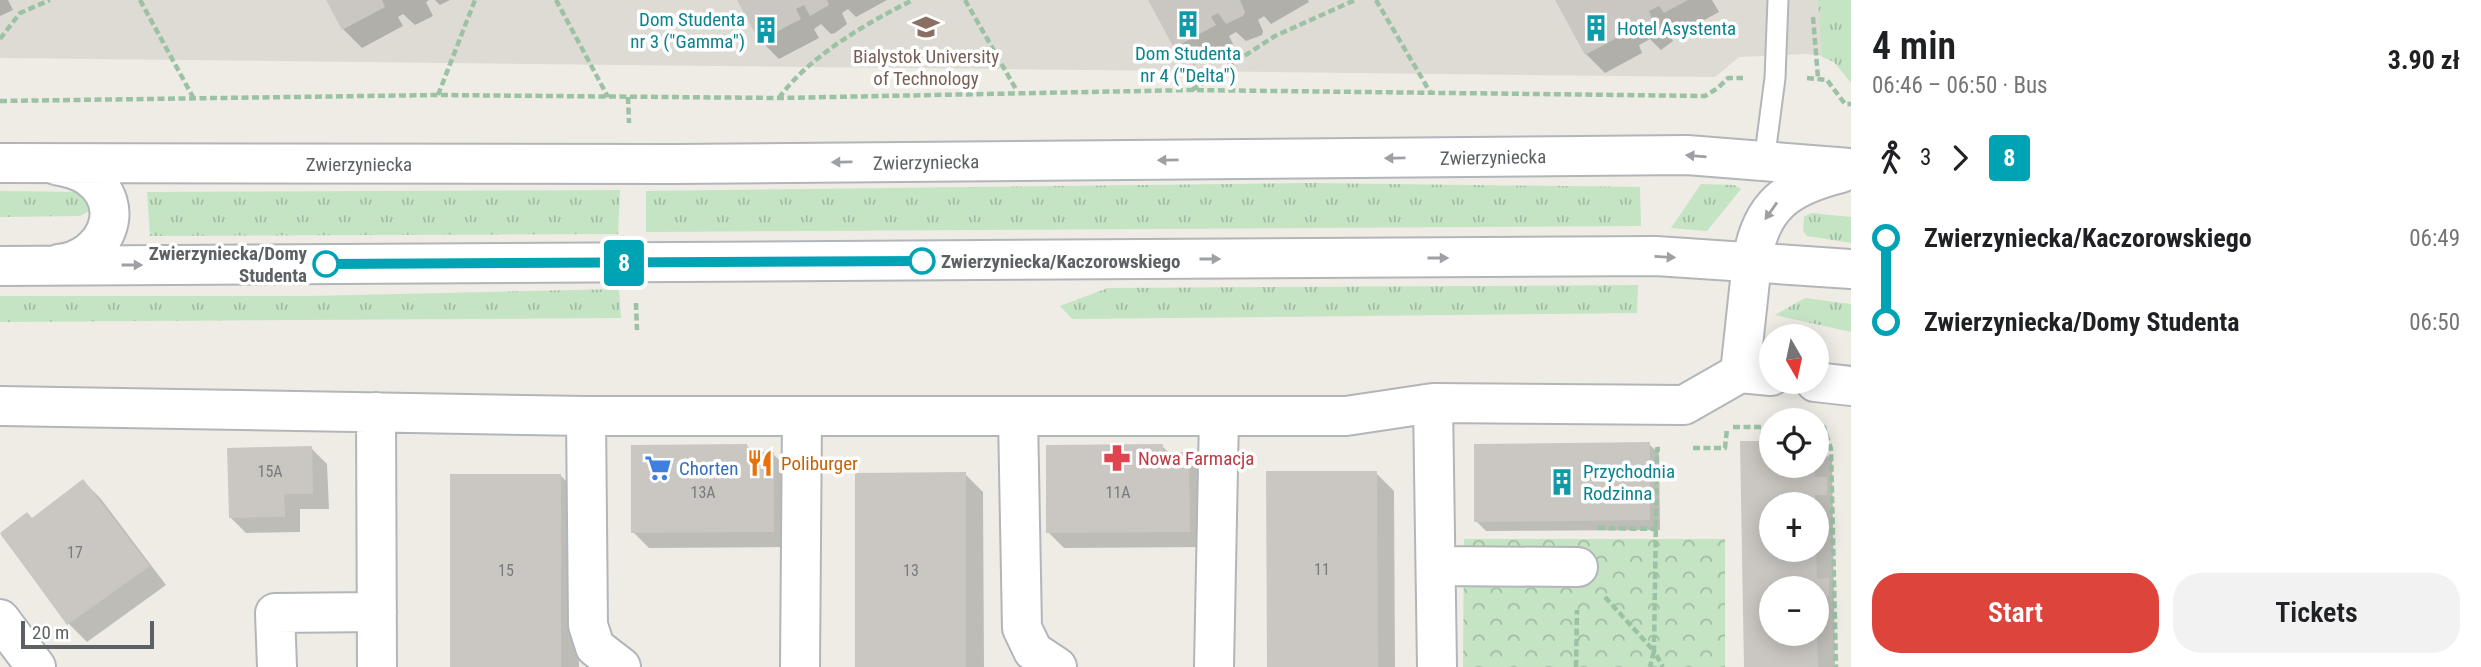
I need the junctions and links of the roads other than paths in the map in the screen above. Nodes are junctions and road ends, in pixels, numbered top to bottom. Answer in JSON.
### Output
{"nodes":[{"id":1,"x":1778,"y":0,"type":"edge"},
{"id":2,"x":1764,"y":162,"type":"junction"},
{"id":3,"x":0,"y":163,"type":"edge"},
{"id":4,"x":51,"y":163,"type":"junction"},
{"id":5,"x":1851,"y":170,"type":"edge"},
{"id":6,"x":1752,"y":262,"type":"junction"},
{"id":7,"x":0,"y":265,"type":"edge"},
{"id":8,"x":40,"y":265,"type":"junction"},
{"id":9,"x":1851,"y":269,"type":"edge"},
{"id":10,"x":1756,"y":374,"type":"edge"},
{"id":11,"x":1829,"y":384,"type":"edge"},
{"id":12,"x":1851,"y":386,"type":"edge"},
{"id":13,"x":1433,"y":402,"type":"junction"},
{"id":14,"x":0,"y":406,"type":"edge"},
{"id":15,"x":376,"y":412,"type":"junction"},
{"id":16,"x":586,"y":416,"type":"junction"},
{"id":17,"x":802,"y":417,"type":"junction"},
{"id":18,"x":1018,"y":417,"type":"junction"},
{"id":19,"x":1219,"y":417,"type":"junction"},
{"id":20,"x":1437,"y":566,"type":"junction"},
{"id":21,"x":1578,"y":567,"type":"road end"},
{"id":22,"x":377,"y":612,"type":"junction"},
{"id":23,"x":0,"y":619,"type":"edge"},
{"id":24,"x":36,"y":667,"type":"edge"},
{"id":25,"x":277,"y":667,"type":"edge"},
{"id":26,"x":377,"y":667,"type":"edge"},
{"id":27,"x":621,"y":667,"type":"edge"},
{"id":28,"x":800,"y":667,"type":"edge"},
{"id":29,"x":1057,"y":667,"type":"edge"},
{"id":30,"x":1200,"y":667,"type":"edge"},
{"id":31,"x":1214,"y":667,"type":"edge"},
{"id":32,"x":1437,"y":667,"type":"edge"}],
"edges":[{"from":1,"to":2,"type":"lane"},
{"from":2,"to":4,"type":"main road","name":"Zwierzyniecka","one_way":true},
{"from":2,"to":5,"type":"main road","name":"Zwierzyniecka"},
{"from":3,"to":4,"type":"main road","name":"Zwierzyniecka"},
{"from":4,"to":8,"type":"main road"},
{"from":5,"to":6,"type":"main road","one_way":true},
{"from":8,"to":6,"type":"main road","one_way":true},
{"from":6,"to":9,"type":"main road"},
{"from":6,"to":10,"type":"main road"},
{"from":7,"to":8,"type":"main road"},
{"from":10,"to":13,"type":"main road"},
{"from":11,"to":12,"type":"main road"},
{"from":13,"to":19,"type":"main road"},
{"from":13,"to":20,"type":"main road"},
{"from":14,"to":15,"type":"main road"},
{"from":15,"to":16,"type":"main road"},
{"from":15,"to":22,"type":"main road"},
{"from":16,"to":17,"type":"main road"},
{"from":16,"to":27,"type":"main road"},
{"from":17,"to":18,"type":"main road"},
{"from":17,"to":28,"type":"main road"},
{"from":18,"to":19,"type":"main road"},
{"from":18,"to":29,"type":"main road"},
{"from":19,"to":31,"type":"main road"},
{"from":20,"to":21,"type":"main road"},
{"from":20,"to":32,"type":"main road"},
{"from":22,"to":25,"type":"main road"},
{"from":22,"to":26,"type":"main road"},
{"from":23,"to":24,"type":"main road"},
{"from":30,"to":31,"type":"main road"}]}
